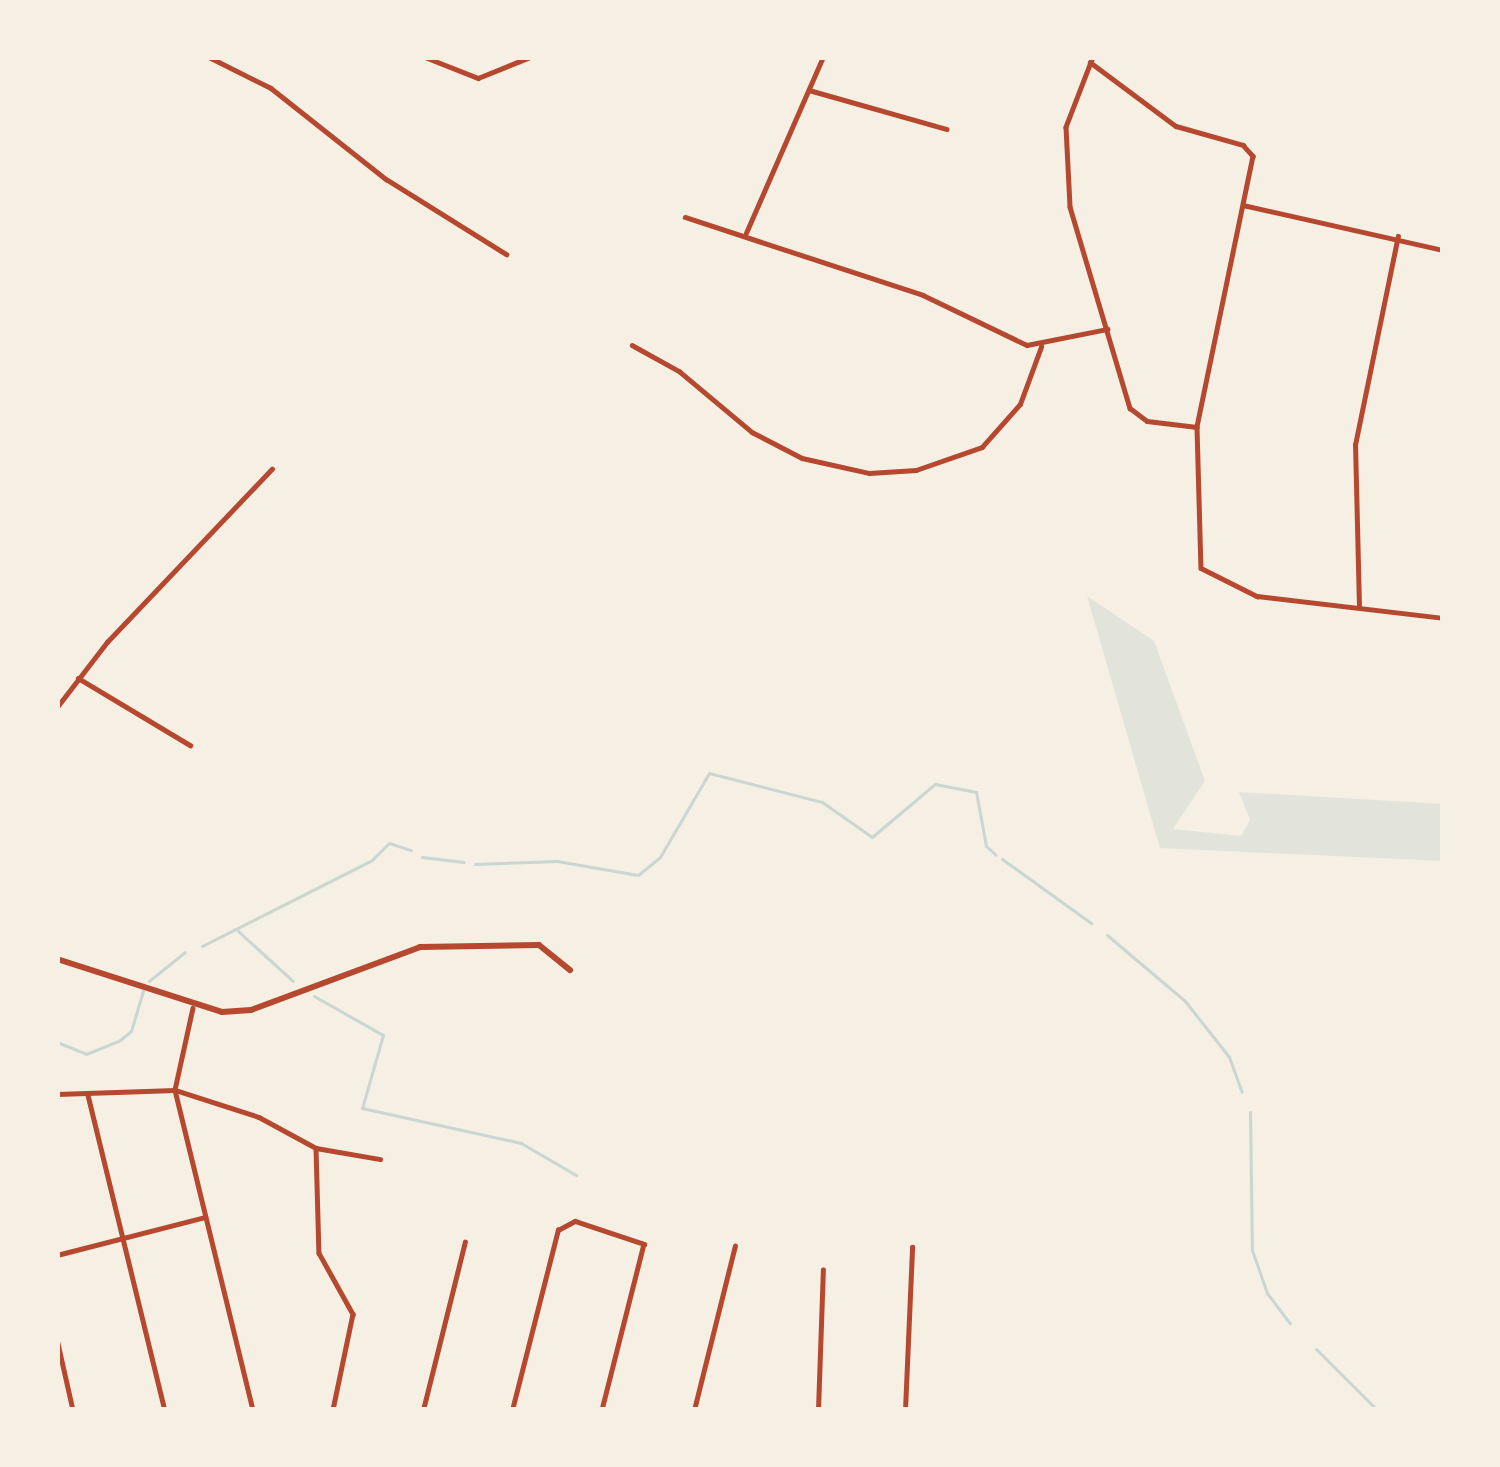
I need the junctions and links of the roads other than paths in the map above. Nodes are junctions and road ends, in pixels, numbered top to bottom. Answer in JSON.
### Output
{"nodes":[{"id":1,"x":209,"y":57,"type":"edge"},
{"id":2,"x":425,"y":57,"type":"edge"},
{"id":3,"x":530,"y":57,"type":"edge"},
{"id":4,"x":823,"y":57,"type":"edge"},
{"id":5,"x":1091,"y":60,"type":"edge"},
{"id":6,"x":808,"y":89,"type":"junction"},
{"id":7,"x":947,"y":129,"type":"dead end"},
{"id":8,"x":1243,"y":205,"type":"junction"},
{"id":9,"x":685,"y":217,"type":"dead end"},
{"id":10,"x":745,"y":236,"type":"junction"},
{"id":11,"x":1398,"y":236,"type":"junction"},
{"id":12,"x":1443,"y":250,"type":"edge"},
{"id":13,"x":506,"y":254,"type":"dead end"},
{"id":14,"x":1107,"y":328,"type":"junction"},
{"id":15,"x":632,"y":345,"type":"dead end"},
{"id":16,"x":1041,"y":347,"type":"junction"},
{"id":17,"x":1197,"y":427,"type":"junction"},
{"id":18,"x":272,"y":469,"type":"dead end"},
{"id":19,"x":1359,"y":607,"type":"junction"},
{"id":20,"x":1443,"y":618,"type":"edge"},
{"id":21,"x":78,"y":678,"type":"junction"},
{"id":22,"x":57,"y":707,"type":"edge"},
{"id":23,"x":190,"y":745,"type":"dead end"},
{"id":24,"x":57,"y":959,"type":"edge"},
{"id":25,"x":570,"y":970,"type":"dead end"},
{"id":26,"x":193,"y":1008,"type":"junction"},
{"id":27,"x":175,"y":1090,"type":"junction"},
{"id":28,"x":87,"y":1093,"type":"junction"},
{"id":29,"x":57,"y":1094,"type":"edge"},
{"id":30,"x":316,"y":1148,"type":"junction"},
{"id":31,"x":380,"y":1159,"type":"dead end"},
{"id":32,"x":205,"y":1217,"type":"junction"},
{"id":33,"x":125,"y":1237,"type":"junction"},
{"id":34,"x":465,"y":1242,"type":"dead end"},
{"id":35,"x":735,"y":1246,"type":"dead end"},
{"id":36,"x":913,"y":1247,"type":"dead end"},
{"id":37,"x":57,"y":1255,"type":"edge"},
{"id":38,"x":823,"y":1270,"type":"dead end"},
{"id":39,"x":57,"y":1340,"type":"edge"},
{"id":40,"x":74,"y":1410,"type":"edge"},
{"id":41,"x":165,"y":1410,"type":"edge"},
{"id":42,"x":253,"y":1410,"type":"edge"},
{"id":43,"x":333,"y":1410,"type":"edge"},
{"id":44,"x":423,"y":1410,"type":"edge"},
{"id":45,"x":512,"y":1410,"type":"edge"},
{"id":46,"x":602,"y":1410,"type":"edge"},
{"id":47,"x":694,"y":1410,"type":"edge"},
{"id":48,"x":818,"y":1410,"type":"edge"},
{"id":49,"x":904,"y":1410,"type":"edge"}],
"edges":[{"from":1,"to":13,"type":"street"},
{"from":2,"to":3,"type":"street"},
{"from":4,"to":6,"type":"street"},
{"from":5,"to":8,"type":"street"},
{"from":5,"to":14,"type":"street"},
{"from":6,"to":7,"type":"street"},
{"from":6,"to":10,"type":"street"},
{"from":8,"to":11,"type":"street"},
{"from":8,"to":17,"type":"street"},
{"from":9,"to":10,"type":"street"},
{"from":10,"to":16,"type":"street"},
{"from":11,"to":12,"type":"street"},
{"from":11,"to":19,"type":"street"},
{"from":14,"to":16,"type":"street"},
{"from":14,"to":17,"type":"street"},
{"from":15,"to":16,"type":"street"},
{"from":17,"to":19,"type":"street"},
{"from":18,"to":21,"type":"street"},
{"from":19,"to":20,"type":"street"},
{"from":21,"to":22,"type":"street"},
{"from":21,"to":23,"type":"street"},
{"from":24,"to":26,"type":"street"},
{"from":25,"to":26,"type":"street"},
{"from":26,"to":27,"type":"street"},
{"from":27,"to":28,"type":"street"},
{"from":27,"to":30,"type":"street"},
{"from":27,"to":32,"type":"street"},
{"from":28,"to":29,"type":"street"},
{"from":28,"to":33,"type":"street"},
{"from":30,"to":31,"type":"street"},
{"from":30,"to":43,"type":"street"},
{"from":32,"to":33,"type":"street"},
{"from":32,"to":42,"type":"street"},
{"from":33,"to":37,"type":"street"},
{"from":33,"to":41,"type":"street"},
{"from":34,"to":44,"type":"street"},
{"from":35,"to":47,"type":"street"},
{"from":36,"to":49,"type":"street"},
{"from":38,"to":48,"type":"street"},
{"from":39,"to":40,"type":"street"},
{"from":45,"to":46,"type":"street"}]}
